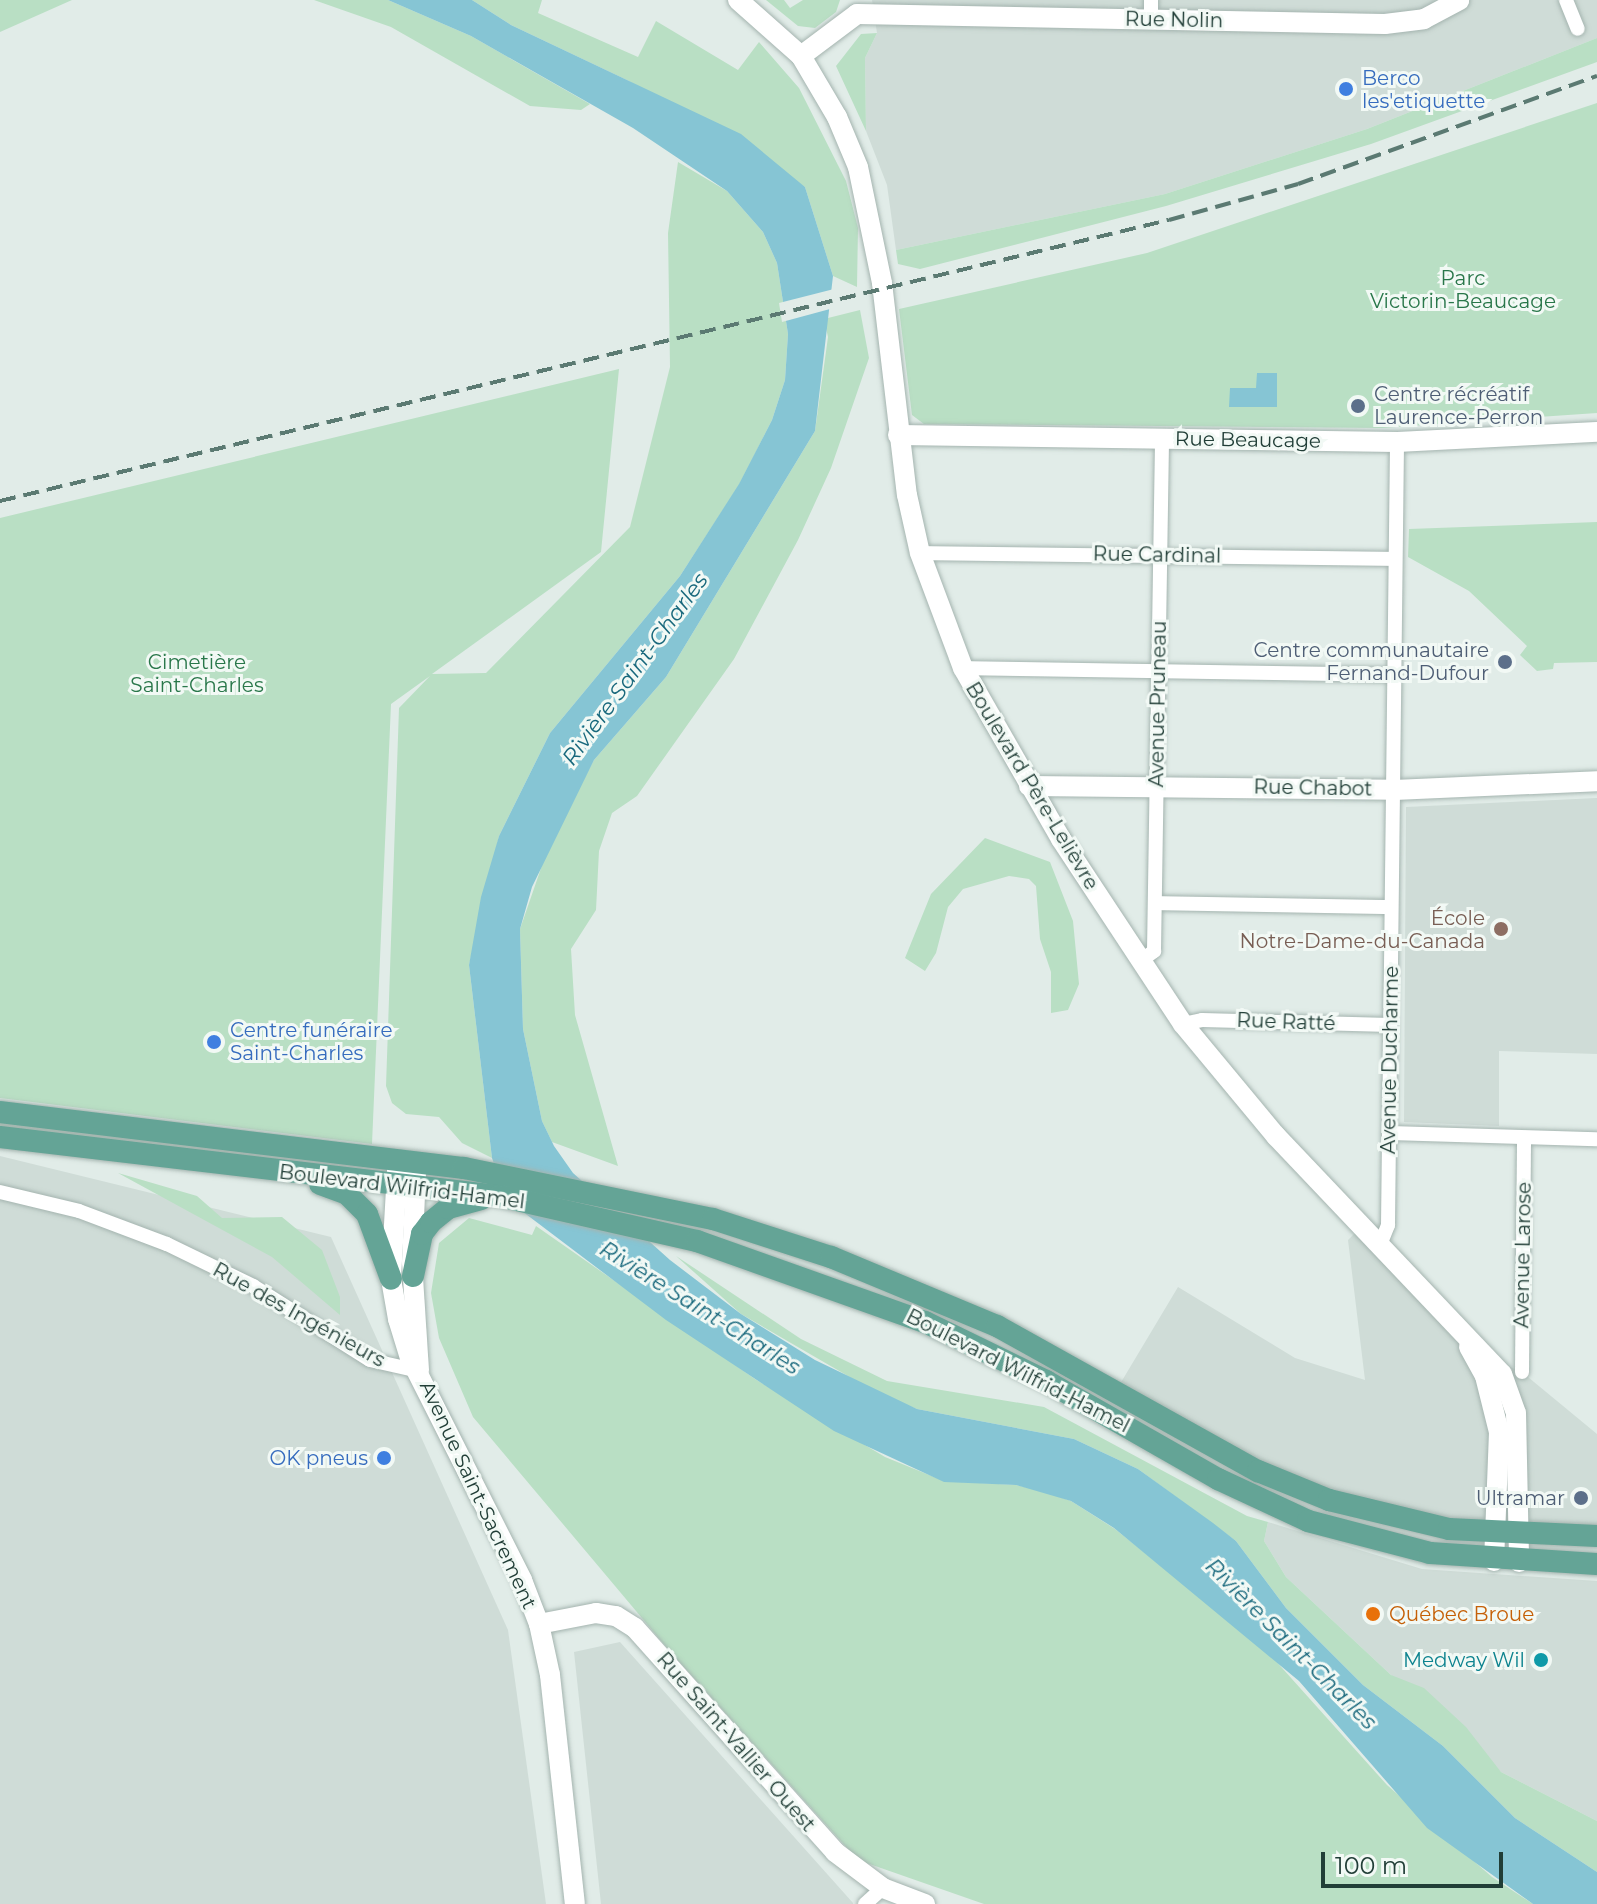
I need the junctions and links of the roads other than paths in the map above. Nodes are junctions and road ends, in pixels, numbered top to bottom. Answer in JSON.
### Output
{"nodes":[{"id":1,"x":738,"y":0,"type":"edge"},
{"id":2,"x":1459,"y":0,"type":"edge"},
{"id":3,"x":1566,"y":0,"type":"edge"},
{"id":4,"x":855,"y":7,"type":"edge"},
{"id":5,"x":1151,"y":10,"type":"edge"},
{"id":6,"x":1578,"y":29,"type":"dead end"},
{"id":7,"x":801,"y":56,"type":"junction"},
{"id":8,"x":1597,"y":432,"type":"edge"},
{"id":9,"x":898,"y":435,"type":"junction"},
{"id":10,"x":1162,"y":439,"type":"junction"},
{"id":11,"x":1397,"y":442,"type":"junction"},
{"id":12,"x":920,"y":553,"type":"junction"},
{"id":13,"x":1161,"y":554,"type":"junction"},
{"id":14,"x":1394,"y":559,"type":"junction"},
{"id":15,"x":963,"y":668,"type":"junction"},
{"id":16,"x":1159,"y":671,"type":"junction"},
{"id":17,"x":1394,"y":675,"type":"junction"},
{"id":18,"x":1597,"y":781,"type":"edge"},
{"id":19,"x":1157,"y":785,"type":"junction"},
{"id":20,"x":1029,"y":786,"type":"junction"},
{"id":21,"x":1394,"y":790,"type":"junction"},
{"id":22,"x":1156,"y":903,"type":"junction"},
{"id":23,"x":1391,"y":907,"type":"junction"},
{"id":24,"x":1139,"y":962,"type":"junction"},
{"id":25,"x":1183,"y":1024,"type":"junction"},
{"id":26,"x":1390,"y":1025,"type":"junction"},
{"id":27,"x":0,"y":1112,"type":"edge"},
{"id":28,"x":1389,"y":1133,"type":"junction"},
{"id":29,"x":0,"y":1137,"type":"edge"},
{"id":30,"x":1524,"y":1138,"type":"junction"},
{"id":31,"x":1597,"y":1139,"type":"edge"},
{"id":32,"x":407,"y":1160,"type":"junction"},
{"id":33,"x":272,"y":1171,"type":"junction"},
{"id":34,"x":405,"y":1185,"type":"junction"},
{"id":35,"x":0,"y":1192,"type":"edge"},
{"id":36,"x":499,"y":1196,"type":"junction"},
{"id":37,"x":1380,"y":1245,"type":"junction"},
{"id":38,"x":402,"y":1278,"type":"junction"},
{"id":39,"x":419,"y":1371,"type":"junction"},
{"id":40,"x":1522,"y":1372,"type":"dead end"},
{"id":41,"x":1508,"y":1533,"type":"junction"},
{"id":42,"x":1597,"y":1536,"type":"edge"},
{"id":43,"x":1494,"y":1561,"type":"junction"},
{"id":44,"x":1519,"y":1562,"type":"junction"},
{"id":45,"x":1597,"y":1564,"type":"edge"},
{"id":46,"x":539,"y":1624,"type":"junction"},
{"id":47,"x":883,"y":1888,"type":"junction"},
{"id":48,"x":575,"y":1904,"type":"edge"},
{"id":49,"x":865,"y":1904,"type":"edge"},
{"id":50,"x":925,"y":1904,"type":"edge"}],
"edges":[{"from":1,"to":7,"type":"main road","name":"Boulevard Père-Lelièvre"},
{"from":2,"to":5,"type":"main road","name":"Rue Nolin"},
{"from":3,"to":6,"type":"street"},
{"from":4,"to":5,"type":"main road","name":"Rue Nolin"},
{"from":4,"to":7,"type":"main road","name":"Rue Nolin"},
{"from":7,"to":9,"type":"main road","name":"Boulevard Père-Lelièvre"},
{"from":8,"to":11,"type":"main road","name":"Rue Beaucage"},
{"from":9,"to":10,"type":"main road","name":"Rue Beaucage"},
{"from":9,"to":12,"type":"main road","name":"Boulevard Père-Lelièvre"},
{"from":10,"to":11,"type":"main road","name":"Rue Beaucage"},
{"from":10,"to":13,"type":"street","name":"Avenue Pruneau"},
{"from":11,"to":14,"type":"street","name":"Avenue Ducharme"},
{"from":12,"to":13,"type":"street","name":"Rue Cardinal"},
{"from":12,"to":15,"type":"main road","name":"Boulevard Père-Lelièvre"},
{"from":13,"to":14,"type":"street","name":"Rue Cardinal"},
{"from":13,"to":16,"type":"street","name":"Avenue Pruneau"},
{"from":14,"to":17,"type":"street","name":"Avenue Ducharme"},
{"from":15,"to":16,"type":"street"},
{"from":15,"to":20,"type":"main road","name":"Boulevard Père-Lelièvre"},
{"from":16,"to":17,"type":"street"},
{"from":16,"to":19,"type":"street","name":"Avenue Pruneau"},
{"from":17,"to":21,"type":"street","name":"Avenue Ducharme"},
{"from":18,"to":21,"type":"main road","name":"Rue Chabot"},
{"from":19,"to":20,"type":"main road","name":"Rue Chabot"},
{"from":19,"to":21,"type":"main road","name":"Rue Chabot"},
{"from":19,"to":22,"type":"street","name":"Avenue Pruneau"},
{"from":20,"to":24,"type":"main road","name":"Boulevard Père-Lelièvre"},
{"from":21,"to":23,"type":"street","name":"Avenue Ducharme"},
{"from":22,"to":23,"type":"street"},
{"from":22,"to":24,"type":"street","name":"Avenue Pruneau"},
{"from":23,"to":26,"type":"street","name":"Avenue Ducharme"},
{"from":24,"to":25,"type":"main road","name":"Boulevard Père-Lelièvre"},
{"from":25,"to":26,"type":"street","name":"Rue Ratté"},
{"from":25,"to":37,"type":"main road","name":"Boulevard Père-Lelièvre"},
{"from":26,"to":28,"type":"street","name":"Avenue Ducharme"},
{"from":27,"to":32,"type":"main road","name":"Boulevard Wilfrid-Hamel"},
{"from":28,"to":30,"type":"street"},
{"from":28,"to":37,"type":"street","name":"Avenue Ducharme"},
{"from":29,"to":33,"type":"main road","name":"Boulevard Wilfrid-Hamel"},
{"from":30,"to":31,"type":"street"},
{"from":30,"to":40,"type":"street","name":"Avenue Larose"},
{"from":32,"to":34,"type":"main road","name":"Avenue Saint-Sacrement"},
{"from":32,"to":41,"type":"main road","name":"Boulevard Wilfrid-Hamel"},
{"from":33,"to":34,"type":"main road","name":"Boulevard Wilfrid-Hamel"},
{"from":33,"to":38,"type":"main road"},
{"from":34,"to":36,"type":"main road","name":"Boulevard Wilfrid-Hamel"},
{"from":34,"to":38,"type":"main road","name":"Avenue Saint-Sacrement"},
{"from":35,"to":39,"type":"street","name":"Rue des Ingénieurs"},
{"from":36,"to":38,"type":"main road"},
{"from":36,"to":43,"type":"main road","name":"Boulevard Wilfrid-Hamel"},
{"from":37,"to":41,"type":"main road","name":"Boulevard Père-Lelièvre"},
{"from":38,"to":39,"type":"main road","name":"Avenue Saint-Sacrement"},
{"from":39,"to":46,"type":"main road","name":"Avenue Saint-Sacrement"},
{"from":41,"to":42,"type":"main road","name":"Boulevard Wilfrid-Hamel"},
{"from":41,"to":43,"type":"main road","name":"Boulevard Père-Lelièvre"},
{"from":41,"to":44,"type":"main road","name":"Boulevard Père-Lelièvre"},
{"from":43,"to":44,"type":"main road","name":"Boulevard Wilfrid-Hamel"},
{"from":44,"to":45,"type":"main road","name":"Boulevard Wilfrid-Hamel"},
{"from":46,"to":47,"type":"main road","name":"Rue Saint-Vallier Ouest"},
{"from":46,"to":48,"type":"main road","name":"Avenue Saint-Sacrement"},
{"from":47,"to":49,"type":"street"},
{"from":47,"to":50,"type":"main road","name":"Rue Saint-Vallier Ouest"}]}
